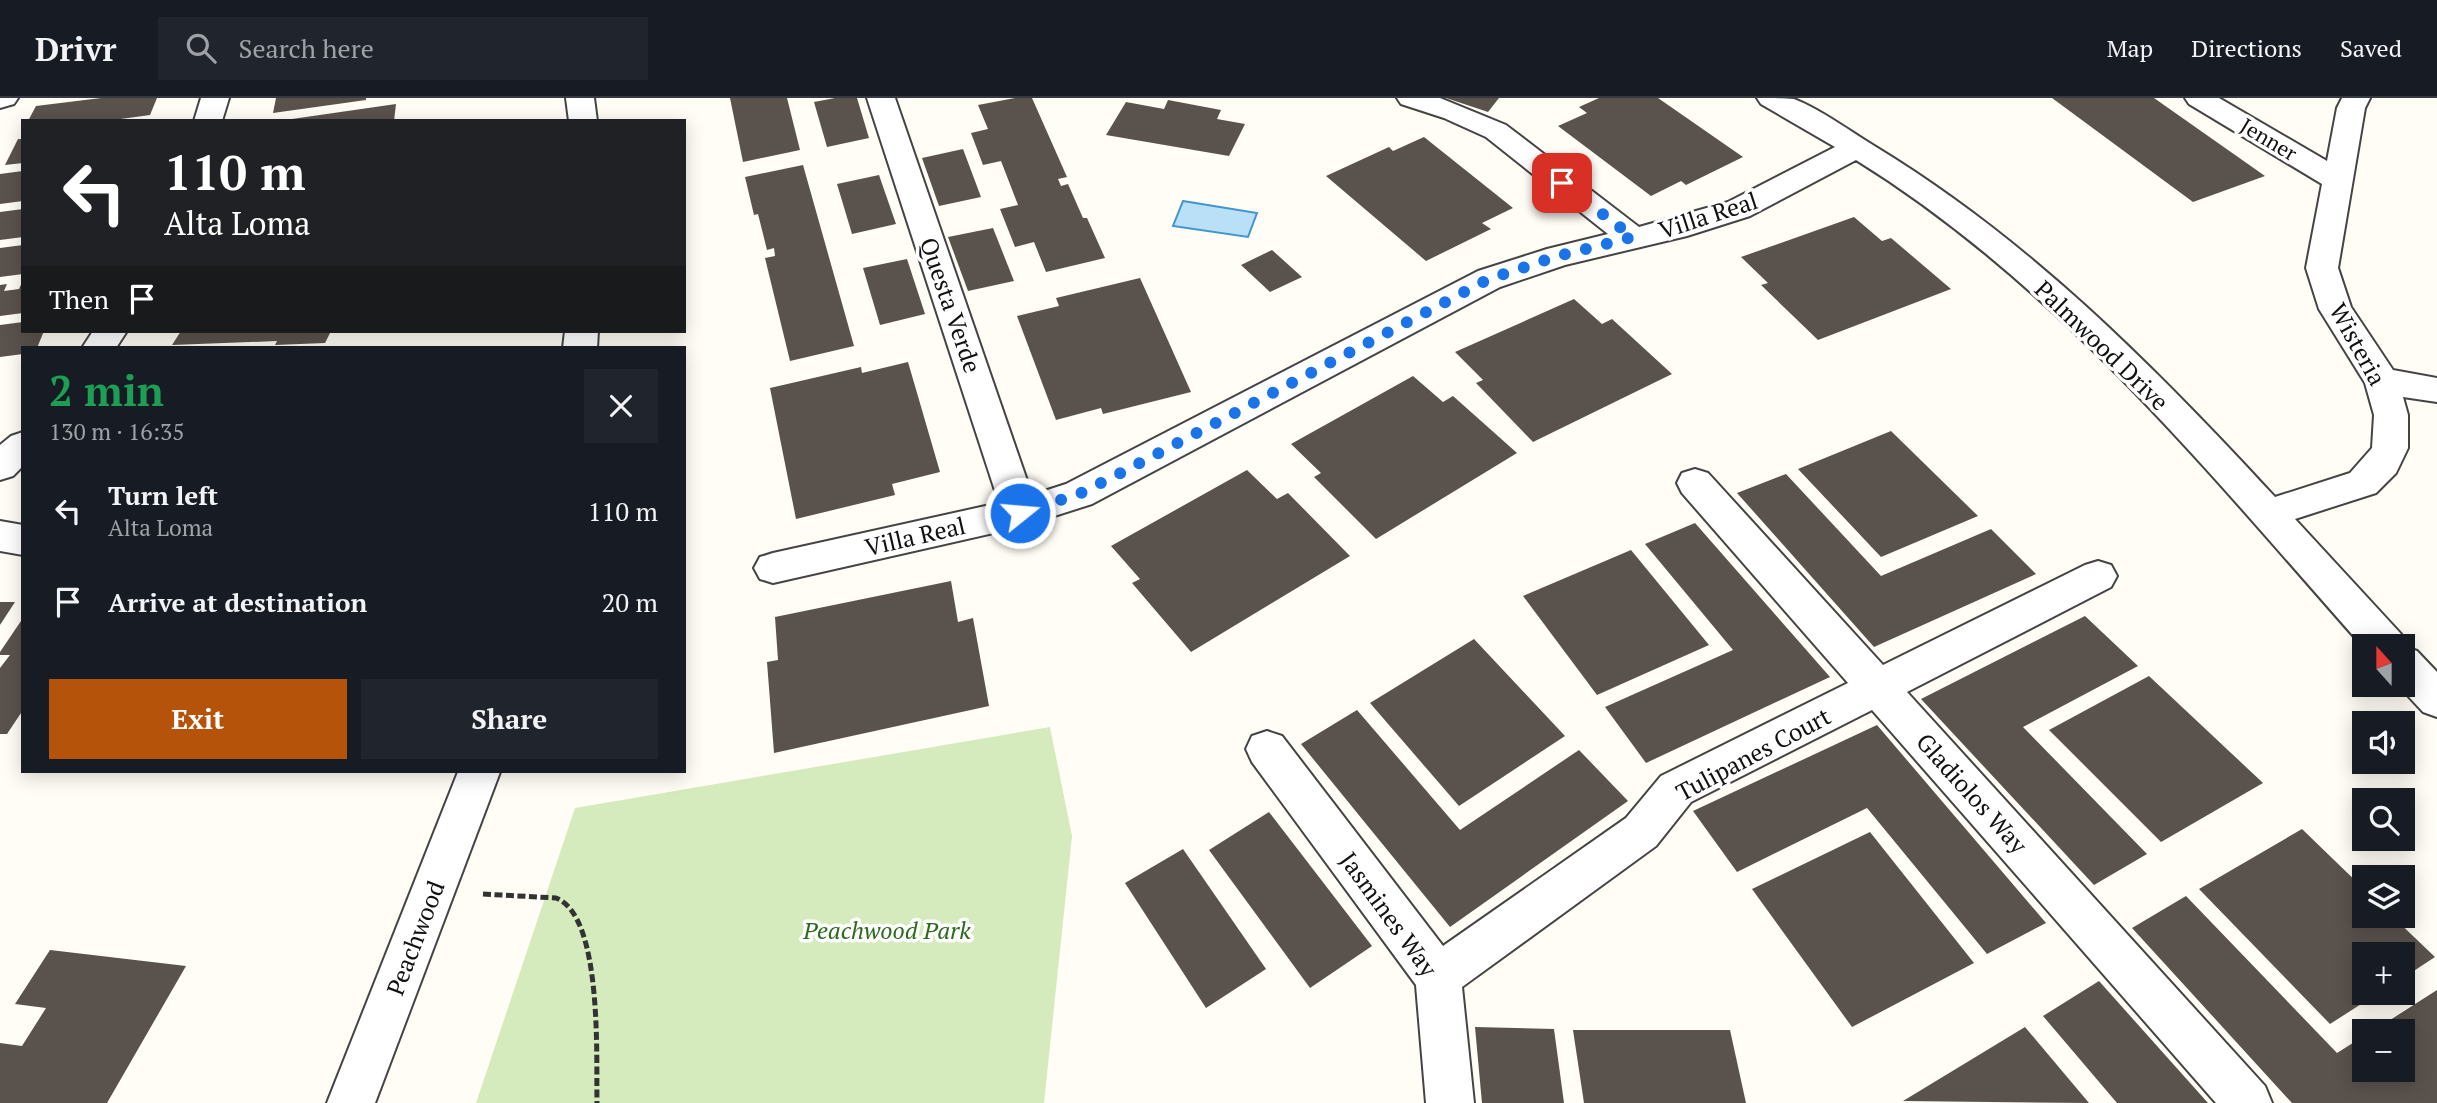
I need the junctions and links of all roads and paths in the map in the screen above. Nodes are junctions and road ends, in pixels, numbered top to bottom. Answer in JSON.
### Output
{"nodes":[{"id":1,"x":215,"y":98,"type":"edge"},
{"id":2,"x":580,"y":98,"type":"edge"},
{"id":3,"x":881,"y":98,"type":"edge"},
{"id":4,"x":1411,"y":98,"type":"edge"},
{"id":5,"x":1771,"y":98,"type":"edge"},
{"id":6,"x":2199,"y":98,"type":"edge"},
{"id":7,"x":2356,"y":98,"type":"edge"},
{"id":8,"x":209,"y":119,"type":"edge"},
{"id":9,"x":583,"y":119,"type":"edge"},
{"id":10,"x":1859,"y":147,"type":"junction"},
{"id":11,"x":2339,"y":181,"type":"junction"},
{"id":12,"x":1633,"y":237,"type":"junction"},
{"id":13,"x":2382,"y":381,"type":"junction"},
{"id":14,"x":2437,"y":390,"type":"edge"},
{"id":15,"x":21,"y":447,"type":"edge"},
{"id":16,"x":0,"y":466,"type":"edge"},
{"id":17,"x":1695,"y":483,"type":"dead end"},
{"id":18,"x":1020,"y":513,"type":"junction"},
{"id":19,"x":2266,"y":514,"type":"junction"},
{"id":20,"x":0,"y":536,"type":"edge"},
{"id":21,"x":21,"y":540,"type":"edge"},
{"id":22,"x":773,"y":568,"type":"dead end"},
{"id":23,"x":2098,"y":576,"type":"dead end"},
{"id":24,"x":2376,"y":634,"type":"edge"},
{"id":25,"x":2415,"y":676,"type":"edge"},
{"id":26,"x":1879,"y":688,"type":"junction"},
{"id":27,"x":2437,"y":700,"type":"edge"},
{"id":28,"x":1267,"y":749,"type":"dead end"},
{"id":29,"x":479,"y":773,"type":"edge"},
{"id":30,"x":433,"y":891,"type":"junction"},
{"id":31,"x":1438,"y":977,"type":"junction"},
{"id":32,"x":351,"y":1103,"type":"edge"},
{"id":33,"x":597,"y":1103,"type":"edge"},
{"id":34,"x":1450,"y":1103,"type":"edge"},
{"id":35,"x":2248,"y":1103,"type":"edge"}],
"edges":[{"from":1,"to":8,"type":"street"},
{"from":2,"to":9,"type":"street"},
{"from":3,"to":18,"type":"street","name":"Questa Verde"},
{"from":4,"to":12,"type":"street"},
{"from":5,"to":10,"type":"street","name":"Palmwood Drive"},
{"from":6,"to":11,"type":"street","name":"Jenner"},
{"from":7,"to":11,"type":"street","name":"Wisteria"},
{"from":10,"to":12,"type":"street","name":"Villa Real"},
{"from":10,"to":19,"type":"street","name":"Palmwood Drive"},
{"from":11,"to":13,"type":"street","name":"Wisteria"},
{"from":12,"to":18,"type":"street","name":"Villa Real"},
{"from":13,"to":14,"type":"street"},
{"from":13,"to":19,"type":"street","name":"Wisteria"},
{"from":15,"to":16,"type":"street"},
{"from":17,"to":26,"type":"street","name":"Gladiolos Way"},
{"from":18,"to":22,"type":"street","name":"Villa Real"},
{"from":19,"to":24,"type":"street","name":"Palmwood Drive"},
{"from":20,"to":21,"type":"street"},
{"from":23,"to":26,"type":"street","name":"Tulipanes Court"},
{"from":25,"to":27,"type":"street"},
{"from":26,"to":31,"type":"street","name":"Tulipanes Court"},
{"from":26,"to":35,"type":"street","name":"Gladiolos Way"},
{"from":28,"to":31,"type":"street","name":"Jasmines Way"},
{"from":29,"to":30,"type":"street","name":"Peachwood"},
{"from":30,"to":32,"type":"street","name":"Peachwood"},
{"from":30,"to":33,"type":"path"},
{"from":31,"to":34,"type":"street","name":"Jasmines Way"}]}
